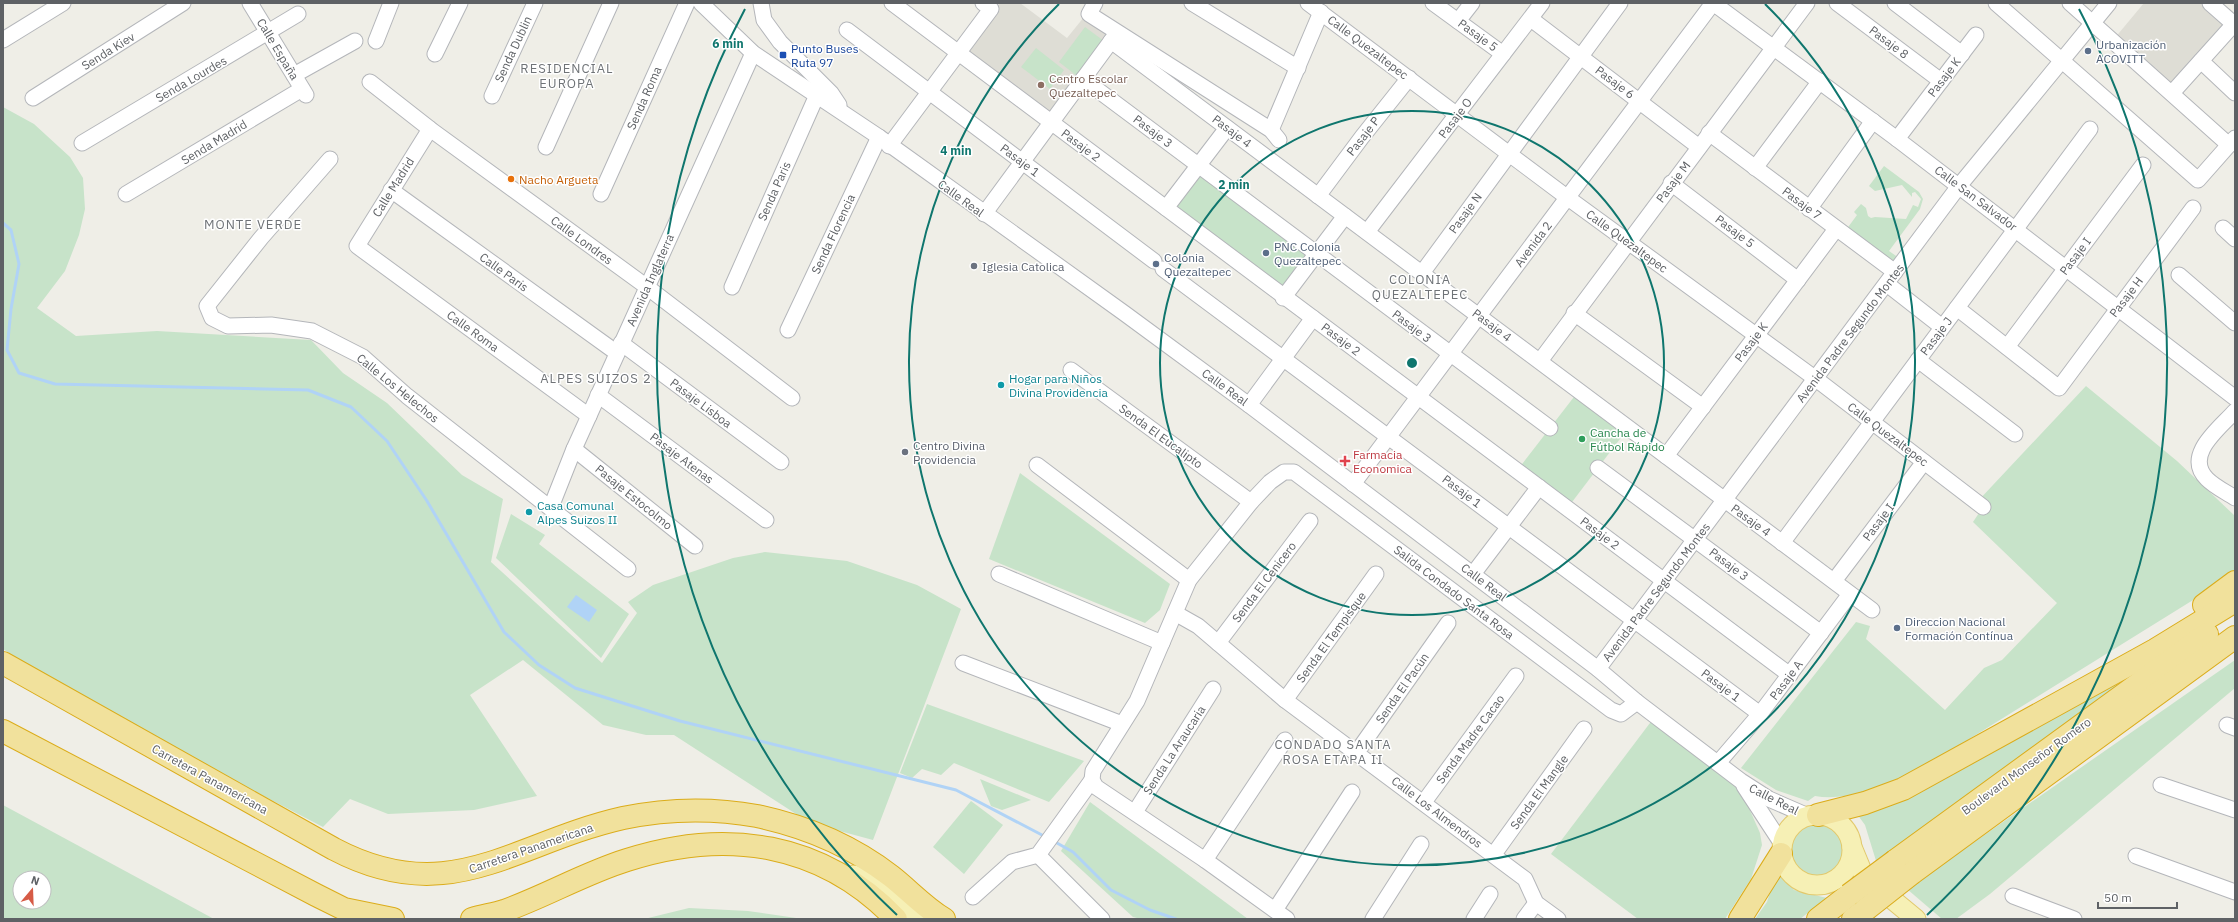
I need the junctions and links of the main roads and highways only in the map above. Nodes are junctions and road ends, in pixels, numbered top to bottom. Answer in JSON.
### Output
{"nodes":[{"id":1,"x":2235,"y":582,"type":"edge"},
{"id":2,"x":2235,"y":601,"type":"edge"},
{"id":3,"x":2235,"y":612,"type":"edge"},
{"id":4,"x":2235,"y":637,"type":"edge"},
{"id":5,"x":3,"y":663,"type":"edge"},
{"id":6,"x":2125,"y":666,"type":"junction"},
{"id":7,"x":3,"y":730,"type":"edge"},
{"id":8,"x":1813,"y":816,"type":"junction"},
{"id":9,"x":1852,"y":847,"type":"junction"},
{"id":10,"x":1782,"y":849,"type":"junction"},
{"id":11,"x":808,"y":858,"type":"junction"},
{"id":12,"x":1904,"y":867,"type":"junction"},
{"id":13,"x":1830,"y":883,"type":"junction"},
{"id":14,"x":1857,"y":911,"type":"edge"},
{"id":15,"x":931,"y":916,"type":"edge"},
{"id":16,"x":393,"y":919,"type":"edge"},
{"id":17,"x":472,"y":919,"type":"edge"},
{"id":18,"x":896,"y":919,"type":"edge"},
{"id":19,"x":1740,"y":919,"type":"edge"},
{"id":20,"x":1818,"y":919,"type":"edge"},
{"id":21,"x":1903,"y":919,"type":"edge"},
{"id":22,"x":1916,"y":919,"type":"edge"}],
"edges":[{"from":1,"to":6,"type":"highway"},
{"from":2,"to":6,"type":"highway"},
{"from":3,"to":12,"type":"highway","name":"Boulevard Monseñor Romero"},
{"from":4,"to":12,"type":"highway","name":"Boulevard Monseñor Romero"},
{"from":5,"to":15,"type":"highway","name":"Carretera Panamericana"},
{"from":6,"to":8,"type":"highway"},
{"from":7,"to":16,"type":"highway"},
{"from":8,"to":9,"type":"main road"},
{"from":8,"to":10,"type":"main road"},
{"from":9,"to":13,"type":"main road"},
{"from":9,"to":22,"type":"main road"},
{"from":10,"to":13,"type":"main road"},
{"from":10,"to":19,"type":"highway"},
{"from":11,"to":15,"type":"main road","name":"Carretera Panamericana"},
{"from":11,"to":17,"type":"highway","name":"Carretera Panamericana"},
{"from":11,"to":18,"type":"highway"},
{"from":12,"to":14,"type":"highway","name":"Boulevard Monseñor Romero","bridge":true},
{"from":13,"to":21,"type":"main road"},
{"from":14,"to":20,"type":"highway","name":"Boulevard Monseñor Romero"}]}
